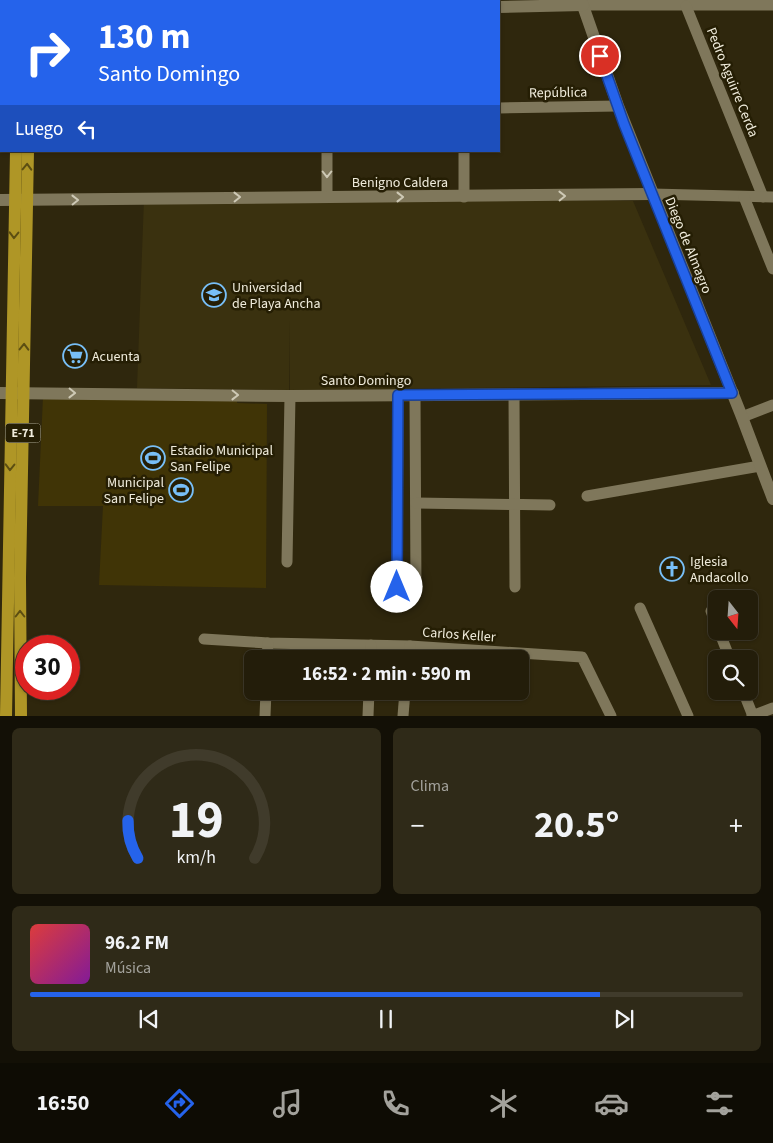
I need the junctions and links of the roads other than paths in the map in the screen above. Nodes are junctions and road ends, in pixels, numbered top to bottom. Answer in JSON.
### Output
{"nodes":[{"id":1,"x":582,"y":3,"type":"edge"},
{"id":2,"x":671,"y":3,"type":"edge"},
{"id":3,"x":738,"y":3,"type":"edge"},
{"id":4,"x":773,"y":5,"type":"edge"},
{"id":5,"x":686,"y":6,"type":"junction"},
{"id":6,"x":500,"y":7,"type":"edge"},
{"id":7,"x":618,"y":106,"type":"junction"},
{"id":8,"x":500,"y":108,"type":"edge"},
{"id":9,"x":16,"y":152,"type":"edge"},
{"id":10,"x":28,"y":152,"type":"edge"},
{"id":11,"x":327,"y":152,"type":"edge"},
{"id":12,"x":464,"y":152,"type":"edge"},
{"id":13,"x":652,"y":194,"type":"junction"},
{"id":14,"x":327,"y":196,"type":"junction"},
{"id":15,"x":464,"y":197,"type":"junction"},
{"id":16,"x":744,"y":197,"type":"junction"},
{"id":17,"x":768,"y":197,"type":"edge"},
{"id":18,"x":0,"y":200,"type":"edge"},
{"id":19,"x":20,"y":200,"type":"junction"},
{"id":20,"x":773,"y":269,"type":"edge"},
{"id":21,"x":12,"y":392,"type":"edge"},
{"id":22,"x":732,"y":393,"type":"junction"},
{"id":23,"x":398,"y":395,"type":"junction"},
{"id":24,"x":416,"y":395,"type":"junction"},
{"id":25,"x":514,"y":395,"type":"junction"},
{"id":26,"x":290,"y":396,"type":"junction"},
{"id":27,"x":773,"y":405,"type":"edge"},
{"id":28,"x":742,"y":417,"type":"junction"},
{"id":29,"x":760,"y":466,"type":"junction"},
{"id":30,"x":770,"y":485,"type":"edge"},
{"id":31,"x":587,"y":496,"type":"dead end"},
{"id":32,"x":773,"y":499,"type":"edge"},
{"id":33,"x":416,"y":503,"type":"junction"},
{"id":34,"x":514,"y":505,"type":"junction"},
{"id":35,"x":550,"y":505,"type":"dead end"},
{"id":36,"x":287,"y":562,"type":"dead end"},
{"id":37,"x":10,"y":578,"type":"edge"},
{"id":38,"x":397,"y":587,"type":"dead end"},
{"id":39,"x":515,"y":587,"type":"dead end"},
{"id":40,"x":416,"y":590,"type":"dead end"},
{"id":41,"x":640,"y":608,"type":"dead end"},
{"id":42,"x":204,"y":639,"type":"dead end"},
{"id":43,"x":268,"y":643,"type":"junction"},
{"id":44,"x":372,"y":645,"type":"junction"},
{"id":45,"x":410,"y":646,"type":"junction"},
{"id":46,"x":268,"y":650,"type":"edge"},
{"id":47,"x":372,"y":650,"type":"edge"},
{"id":48,"x":410,"y":650,"type":"edge"},
{"id":49,"x":266,"y":700,"type":"edge"},
{"id":50,"x":369,"y":700,"type":"edge"},
{"id":51,"x":405,"y":700,"type":"edge"},
{"id":52,"x":747,"y":700,"type":"edge"},
{"id":53,"x":773,"y":708,"type":"edge"},
{"id":54,"x":753,"y":715,"type":"edge"},
{"id":55,"x":6,"y":716,"type":"edge"},
{"id":56,"x":20,"y":716,"type":"edge"},
{"id":57,"x":265,"y":716,"type":"edge"},
{"id":58,"x":368,"y":716,"type":"edge"},
{"id":59,"x":403,"y":716,"type":"edge"},
{"id":60,"x":611,"y":716,"type":"edge"},
{"id":61,"x":688,"y":716,"type":"edge"}],
"edges":[{"from":1,"to":2,"type":"street"},
{"from":1,"to":6,"type":"street"},
{"from":1,"to":7,"type":"street","name":"Diego de Almagro"},
{"from":2,"to":5,"type":"street"},
{"from":3,"to":4,"type":"street"},
{"from":3,"to":5,"type":"street"},
{"from":5,"to":17,"type":"street","name":"Pedro Aguirre Cerda"},
{"from":7,"to":8,"type":"street","name":"República"},
{"from":7,"to":13,"type":"street","name":"Diego de Almagro"},
{"from":9,"to":19,"type":"main road","number":"E-71"},
{"from":19,"to":10,"type":"main road","number":"E-71","one_way":true},
{"from":11,"to":14,"type":"street","one_way":true},
{"from":12,"to":15,"type":"street"},
{"from":15,"to":13,"type":"street","name":"Benigno Caldera","one_way":true},
{"from":13,"to":16,"type":"street","name":"Benigno Caldera"},
{"from":13,"to":22,"type":"street","name":"Diego de Almagro"},
{"from":14,"to":15,"type":"street","name":"Benigno Caldera","one_way":true},
{"from":19,"to":14,"type":"street","name":"Benigno Caldera","one_way":true},
{"from":16,"to":17,"type":"street","name":"Benigno Caldera"},
{"from":16,"to":20,"type":"street"},
{"from":18,"to":19,"type":"street","name":"Benigno Caldera"},
{"from":19,"to":21,"type":"main road","number":"E-71"},
{"from":21,"to":26,"type":"street","name":"Santo Domingo","one_way":true},
{"from":21,"to":37,"type":"main road","number":"E-71"},
{"from":22,"to":25,"type":"street","name":"Santo Domingo"},
{"from":22,"to":28,"type":"street","name":"Diego de Almagro"},
{"from":23,"to":24,"type":"street","name":"Santo Domingo"},
{"from":23,"to":26,"type":"street","name":"Santo Domingo"},
{"from":23,"to":38,"type":"street"},
{"from":24,"to":25,"type":"street","name":"Santo Domingo"},
{"from":24,"to":33,"type":"street"},
{"from":25,"to":34,"type":"street"},
{"from":26,"to":36,"type":"street"},
{"from":27,"to":28,"type":"street"},
{"from":28,"to":29,"type":"street","name":"Diego de Almagro"},
{"from":29,"to":30,"type":"street","name":"Diego de Almagro"},
{"from":29,"to":31,"type":"street"},
{"from":30,"to":32,"type":"street","name":"Diego de Almagro"},
{"from":33,"to":34,"type":"street"},
{"from":33,"to":40,"type":"street"},
{"from":34,"to":35,"type":"street"},
{"from":34,"to":39,"type":"street"},
{"from":37,"to":55,"type":"main road","number":"E-71"},
{"from":56,"to":37,"type":"main road","number":"E-71","one_way":true},
{"from":41,"to":61,"type":"street"},
{"from":42,"to":43,"type":"street","name":"Carlos Keller"},
{"from":43,"to":44,"type":"street","name":"Carlos Keller"},
{"from":43,"to":46,"type":"street"},
{"from":44,"to":45,"type":"street","name":"Carlos Keller"},
{"from":44,"to":47,"type":"street"},
{"from":45,"to":48,"type":"street"},
{"from":45,"to":60,"type":"street","name":"Carlos Keller"},
{"from":49,"to":57,"type":"street"},
{"from":50,"to":58,"type":"street"},
{"from":51,"to":59,"type":"street"},
{"from":52,"to":54,"type":"street"},
{"from":53,"to":54,"type":"street"}]}
